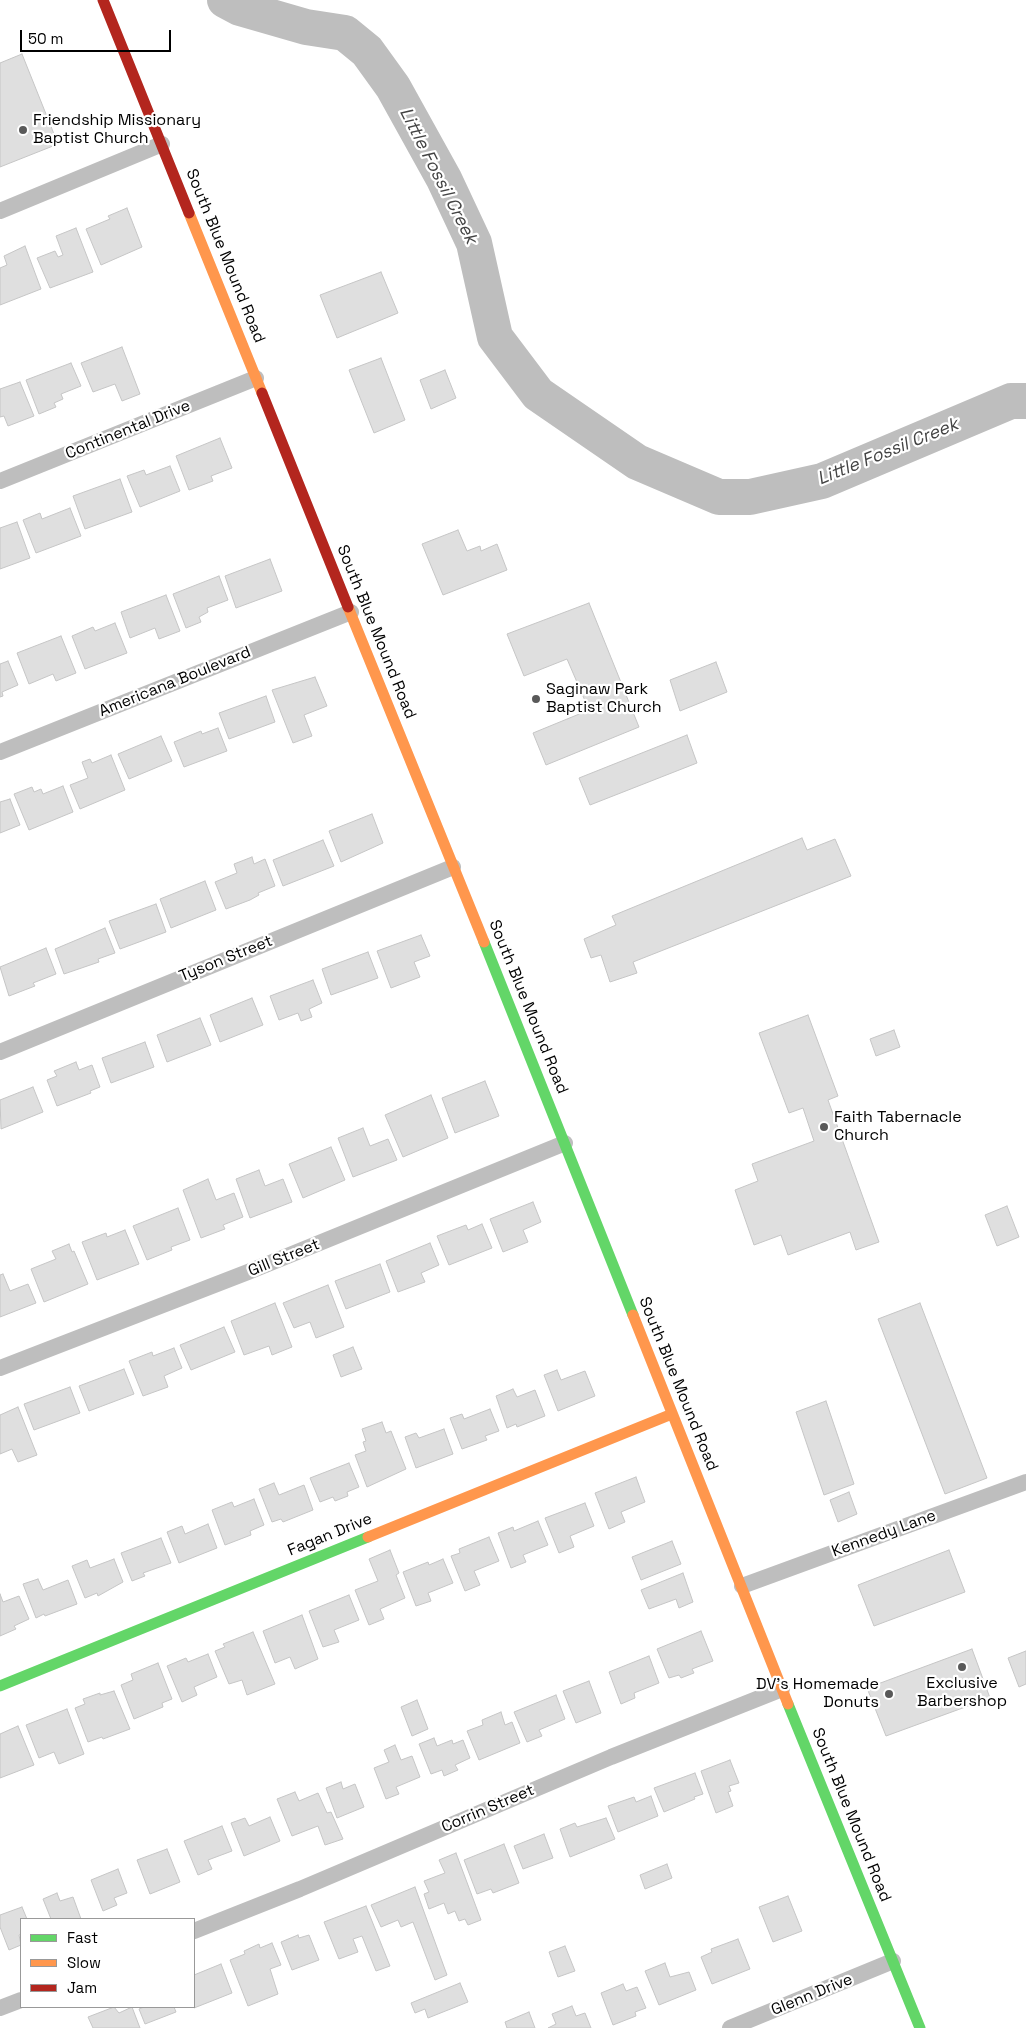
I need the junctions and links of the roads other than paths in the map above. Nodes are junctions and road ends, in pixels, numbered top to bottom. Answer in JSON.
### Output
{"nodes":[{"id":1,"x":103,"y":0,"type":"edge"},
{"id":2,"x":162,"y":144,"type":"junction"},
{"id":3,"x":0,"y":211,"type":"edge"},
{"id":4,"x":256,"y":378,"type":"junction"},
{"id":5,"x":0,"y":481,"type":"edge"},
{"id":6,"x":351,"y":612,"type":"junction"},
{"id":7,"x":0,"y":752,"type":"edge"},
{"id":8,"x":453,"y":867,"type":"junction"},
{"id":9,"x":0,"y":1052,"type":"edge"},
{"id":10,"x":566,"y":1143,"type":"junction"},
{"id":11,"x":0,"y":1368,"type":"edge"},
{"id":12,"x":672,"y":1414,"type":"junction"},
{"id":13,"x":1026,"y":1482,"type":"edge"},
{"id":14,"x":742,"y":1586,"type":"junction"},
{"id":15,"x":0,"y":1686,"type":"edge"},
{"id":16,"x":782,"y":1689,"type":"junction"},
{"id":17,"x":195,"y":1931,"type":"edge"},
{"id":18,"x":893,"y":1961,"type":"junction"},
{"id":19,"x":20,"y":2000,"type":"edge"},
{"id":20,"x":0,"y":2008,"type":"edge"},
{"id":21,"x":730,"y":2028,"type":"edge"},
{"id":22,"x":920,"y":2028,"type":"edge"}],
"edges":[{"from":1,"to":2,"type":"main road","name":"South Blue Mound Road"},
{"from":2,"to":3,"type":"street"},
{"from":2,"to":4,"type":"main road","name":"South Blue Mound Road"},
{"from":4,"to":5,"type":"street","name":"Continental Drive"},
{"from":4,"to":6,"type":"main road","name":"South Blue Mound Road"},
{"from":6,"to":7,"type":"street","name":"Americana Boulevard"},
{"from":6,"to":8,"type":"main road","name":"South Blue Mound Road"},
{"from":8,"to":9,"type":"street","name":"Tyson Street"},
{"from":8,"to":10,"type":"main road","name":"South Blue Mound Road"},
{"from":10,"to":11,"type":"street","name":"Gill Street"},
{"from":10,"to":12,"type":"main road","name":"South Blue Mound Road"},
{"from":12,"to":14,"type":"main road","name":"South Blue Mound Road"},
{"from":12,"to":15,"type":"main road","name":"Fagan Drive"},
{"from":13,"to":14,"type":"street","name":"Kennedy Lane"},
{"from":14,"to":16,"type":"main road","name":"South Blue Mound Road"},
{"from":16,"to":17,"type":"street","name":"Corrin Street"},
{"from":16,"to":18,"type":"main road","name":"South Blue Mound Road"},
{"from":18,"to":21,"type":"street","name":"Glenn Drive"},
{"from":18,"to":22,"type":"main road","name":"South Blue Mound Road"},
{"from":19,"to":20,"type":"street"}]}
